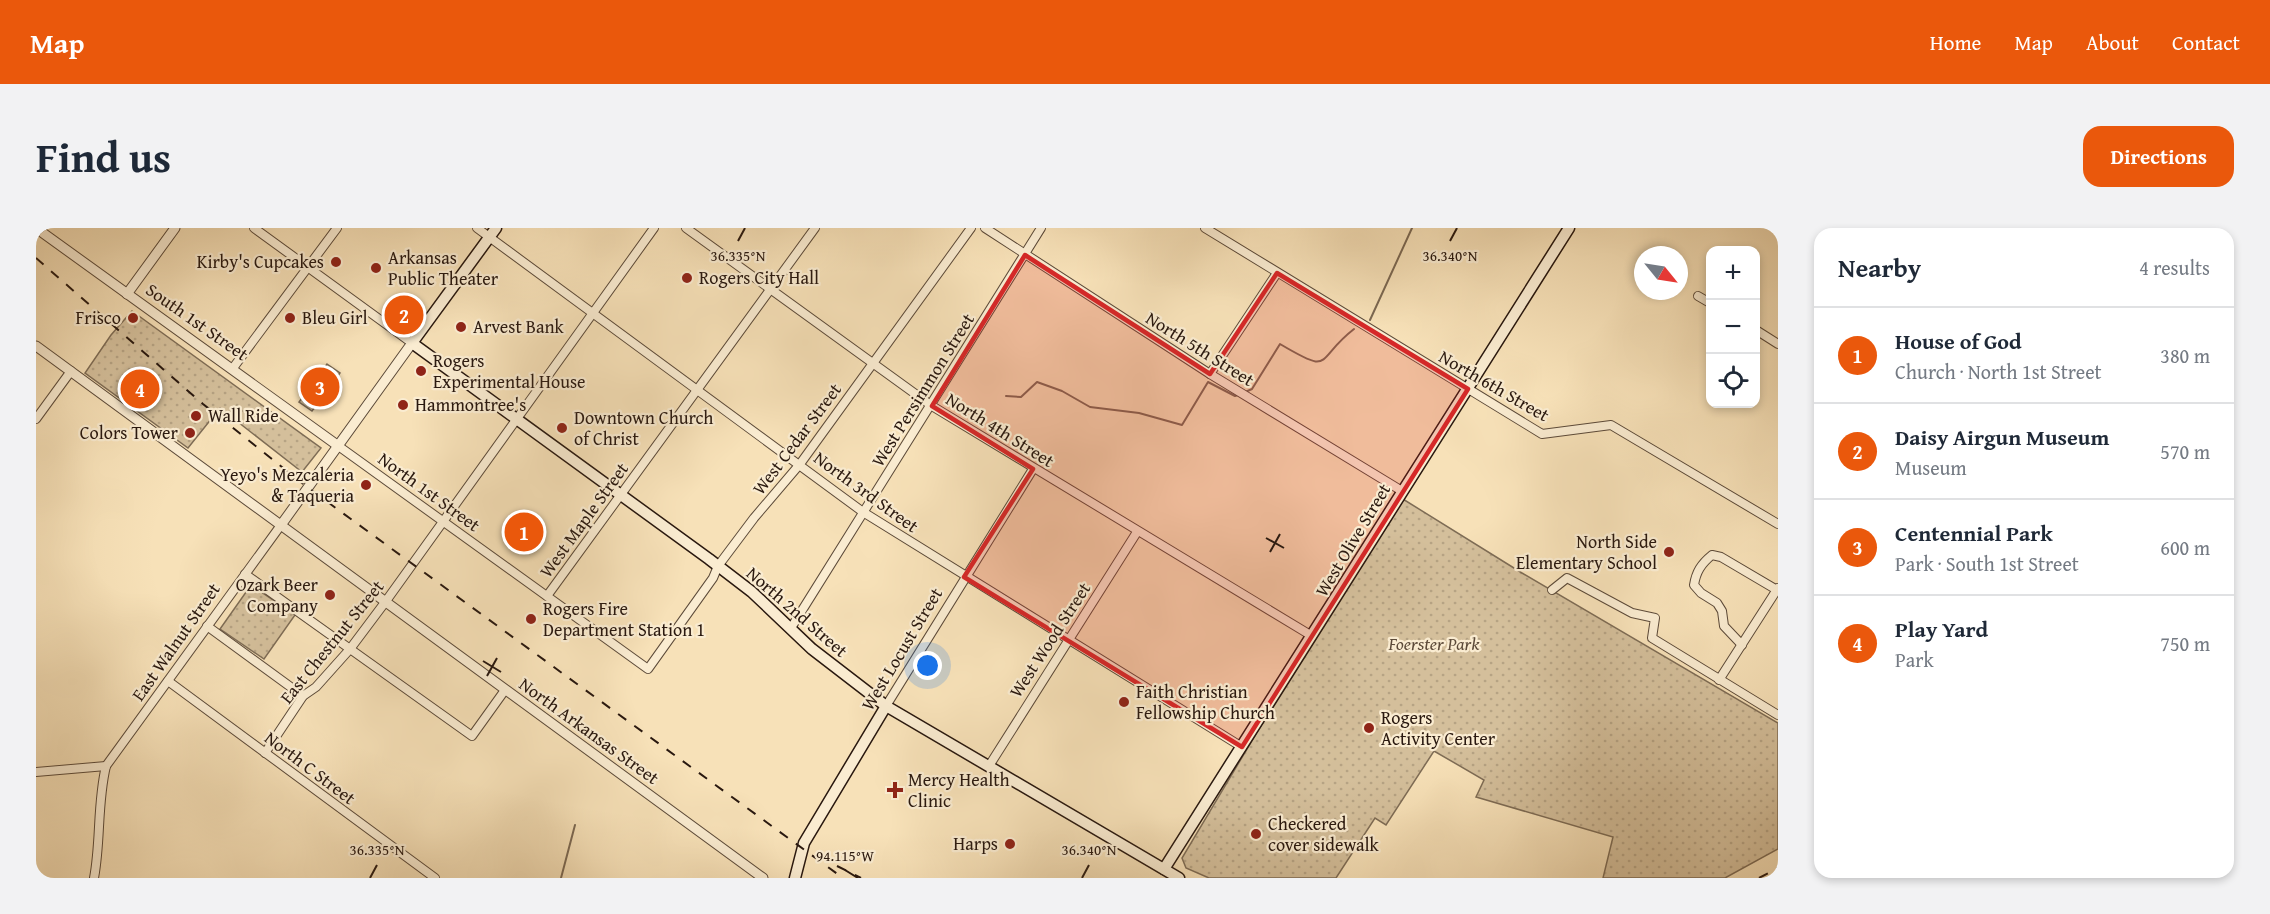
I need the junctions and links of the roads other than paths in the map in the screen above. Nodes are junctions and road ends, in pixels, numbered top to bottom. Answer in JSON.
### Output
{"nodes":[{"id":1,"x":36,"y":228,"type":"edge"},
{"id":2,"x":175,"y":228,"type":"edge"},
{"id":3,"x":254,"y":228,"type":"edge"},
{"id":4,"x":337,"y":228,"type":"edge"},
{"id":5,"x":477,"y":228,"type":"edge"},
{"id":6,"x":654,"y":228,"type":"edge"},
{"id":7,"x":686,"y":228,"type":"edge"},
{"id":8,"x":815,"y":228,"type":"edge"},
{"id":9,"x":971,"y":228,"type":"edge"},
{"id":10,"x":986,"y":228,"type":"edge"},
{"id":11,"x":1041,"y":228,"type":"edge"},
{"id":12,"x":1205,"y":228,"type":"edge"},
{"id":13,"x":1569,"y":228,"type":"edge"},
{"id":14,"x":493,"y":232,"type":"edge"},
{"id":15,"x":1025,"y":255,"type":"junction"},
{"id":16,"x":308,"y":267,"type":"junction"},
{"id":17,"x":1277,"y":273,"type":"junction"},
{"id":18,"x":770,"y":288,"type":"junction"},
{"id":19,"x":128,"y":294,"type":"junction"},
{"id":20,"x":1698,"y":296,"type":"dead end"},
{"id":21,"x":1706,"y":301,"type":"edge"},
{"id":22,"x":591,"y":315,"type":"junction"},
{"id":23,"x":1760,"y":333,"type":"edge"},
{"id":24,"x":412,"y":343,"type":"junction"},
{"id":25,"x":1778,"y":344,"type":"edge"},
{"id":26,"x":36,"y":346,"type":"edge"},
{"id":27,"x":873,"y":363,"type":"junction"},
{"id":28,"x":233,"y":368,"type":"junction"},
{"id":29,"x":71,"y":371,"type":"junction"},
{"id":30,"x":1210,"y":374,"type":"junction"},
{"id":31,"x":1468,"y":389,"type":"junction"},
{"id":32,"x":696,"y":390,"type":"junction"},
{"id":33,"x":932,"y":406,"type":"junction"},
{"id":34,"x":36,"y":418,"type":"edge"},
{"id":35,"x":517,"y":418,"type":"junction"},
{"id":36,"x":337,"y":445,"type":"junction"},
{"id":37,"x":800,"y":464,"type":"junction"},
{"id":38,"x":1033,"y":469,"type":"junction"},
{"id":39,"x":1402,"y":491,"type":"junction"},
{"id":40,"x":621,"y":495,"type":"junction"},
{"id":41,"x":863,"y":512,"type":"junction"},
{"id":42,"x":1778,"y":513,"type":"edge"},
{"id":43,"x":442,"y":520,"type":"junction"},
{"id":44,"x":1775,"y":522,"type":"edge"},
{"id":45,"x":280,"y":525,"type":"junction"},
{"id":46,"x":1137,"y":532,"type":"junction"},
{"id":47,"x":718,"y":566,"type":"junction"},
{"id":48,"x":245,"y":574,"type":"junction"},
{"id":49,"x":964,"y":577,"type":"junction"},
{"id":50,"x":1777,"y":589,"type":"edge"},
{"id":51,"x":1552,"y":590,"type":"dead end"},
{"id":52,"x":547,"y":596,"type":"junction"},
{"id":53,"x":386,"y":601,"type":"junction"},
{"id":54,"x":207,"y":626,"type":"junction"},
{"id":55,"x":791,"y":628,"type":"junction"},
{"id":56,"x":1312,"y":636,"type":"junction"},
{"id":57,"x":1067,"y":639,"type":"junction"},
{"id":58,"x":1742,"y":645,"type":"junction"},
{"id":59,"x":350,"y":649,"type":"junction"},
{"id":60,"x":648,"y":669,"type":"joint"},
{"id":61,"x":1719,"y":680,"type":"junction"},
{"id":62,"x":168,"y":681,"type":"junction"},
{"id":63,"x":505,"y":690,"type":"junction"},
{"id":64,"x":303,"y":696,"type":"junction"},
{"id":65,"x":886,"y":706,"type":"junction"},
{"id":66,"x":1778,"y":715,"type":"edge"},
{"id":67,"x":1242,"y":747,"type":"junction"},
{"id":68,"x":265,"y":753,"type":"junction"},
{"id":69,"x":106,"y":766,"type":"junction"},
{"id":70,"x":989,"y":766,"type":"junction"},
{"id":71,"x":36,"y":772,"type":"edge"},
{"id":72,"x":1164,"y":869,"type":"junction"},
{"id":73,"x":94,"y":878,"type":"edge"},
{"id":74,"x":435,"y":878,"type":"edge"},
{"id":75,"x":764,"y":878,"type":"edge"},
{"id":76,"x":795,"y":878,"type":"edge"},
{"id":77,"x":1179,"y":878,"type":"edge"}],
"edges":[{"from":1,"to":19,"type":"street","name":"South 1st Street"},
{"from":2,"to":19,"type":"street"},
{"from":3,"to":16,"type":"street"},
{"from":4,"to":16,"type":"street"},
{"from":5,"to":14,"type":"street","name":"North 3rd Street"},
{"from":6,"to":22,"type":"street","name":"East Chestnut Street"},
{"from":7,"to":18,"type":"street","name":"North 4th Street"},
{"from":8,"to":18,"type":"street","name":"West Maple Street"},
{"from":9,"to":27,"type":"street","name":"West Cedar Street"},
{"from":10,"to":15,"type":"street","name":"North 5th Street"},
{"from":11,"to":15,"type":"street","name":"West Persimmon Street"},
{"from":12,"to":17,"type":"street","name":"North 6th Street"},
{"from":13,"to":31,"type":"main road","name":"West Olive Street"},
{"from":14,"to":22,"type":"street","name":"North 3rd Street"},
{"from":14,"to":24,"type":"main road"},
{"from":15,"to":30,"type":"street","name":"North 5th Street"},
{"from":15,"to":33,"type":"street","name":"West Persimmon Street"},
{"from":16,"to":24,"type":"street"},
{"from":16,"to":28,"type":"street"},
{"from":17,"to":30,"type":"street"},
{"from":17,"to":31,"type":"street","name":"North 6th Street"},
{"from":18,"to":27,"type":"street","name":"North 4th Street"},
{"from":18,"to":32,"type":"street","name":"West Maple Street"},
{"from":19,"to":28,"type":"street","name":"South 1st Street"},
{"from":20,"to":21,"type":"street"},
{"from":22,"to":32,"type":"street","name":"North 3rd Street"},
{"from":22,"to":35,"type":"street","name":"East Chestnut Street"},
{"from":23,"to":25,"type":"street"},
{"from":24,"to":35,"type":"main road","name":"North 2nd Street"},
{"from":24,"to":36,"type":"street","name":"East Walnut Street"},
{"from":26,"to":29,"type":"street","name":"North Arkansas Street"},
{"from":27,"to":33,"type":"street","name":"North 4th Street"},
{"from":27,"to":37,"type":"street","name":"West Cedar Street"},
{"from":28,"to":36,"type":"street","name":"South 1st Street"},
{"from":29,"to":34,"type":"street"},
{"from":29,"to":45,"type":"street","name":"North Arkansas Street"},
{"from":30,"to":39,"type":"street","name":"North 5th Street"},
{"from":31,"to":39,"type":"main road","name":"West Olive Street"},
{"from":31,"to":44,"type":"street","name":"North 6th Street"},
{"from":32,"to":37,"type":"street","name":"North 3rd Street"},
{"from":32,"to":40,"type":"street","name":"West Maple Street"},
{"from":33,"to":38,"type":"street","name":"North 4th Street"},
{"from":33,"to":41,"type":"street","name":"West Persimmon Street"},
{"from":35,"to":40,"type":"main road","name":"North 2nd Street"},
{"from":35,"to":43,"type":"street","name":"East Chestnut Street"},
{"from":36,"to":43,"type":"street","name":"North 1st Street"},
{"from":36,"to":45,"type":"street","name":"East Walnut Street"},
{"from":37,"to":41,"type":"street","name":"North 3rd Street"},
{"from":37,"to":47,"type":"street","name":"West Cedar Street"},
{"from":38,"to":46,"type":"street","name":"North 4th Street"},
{"from":38,"to":49,"type":"street","name":"West Locust Street"},
{"from":39,"to":56,"type":"main road","name":"West Olive Street"},
{"from":40,"to":47,"type":"main road","name":"North 2nd Street"},
{"from":40,"to":52,"type":"street","name":"West Maple Street"},
{"from":41,"to":49,"type":"street","name":"North 3rd Street"},
{"from":41,"to":55,"type":"street","name":"West Persimmon Street"},
{"from":42,"to":44,"type":"street"},
{"from":43,"to":52,"type":"street","name":"North 1st Street"},
{"from":43,"to":53,"type":"street","name":"East Chestnut Street"},
{"from":45,"to":48,"type":"street","name":"East Walnut Street"},
{"from":45,"to":53,"type":"street","name":"North Arkansas Street"},
{"from":46,"to":56,"type":"street","name":"North 4th Street"},
{"from":46,"to":57,"type":"street","name":"West Wood Street"},
{"from":47,"to":55,"type":"main road","name":"North 2nd Street"},
{"from":47,"to":60,"type":"street","name":"West Cedar Street"},
{"from":48,"to":54,"type":"street","name":"East Walnut Street"},
{"from":48,"to":59,"type":"street"},
{"from":49,"to":57,"type":"street","name":"North 3rd Street"},
{"from":49,"to":65,"type":"street","name":"West Locust Street"},
{"from":50,"to":58,"type":"street"},
{"from":50,"to":58,"type":"street"},
{"from":51,"to":61,"type":"street"},
{"from":52,"to":60,"type":"street","name":"North 1st Street"},
{"from":53,"to":59,"type":"street","name":"East Chestnut Street"},
{"from":53,"to":63,"type":"street","name":"North Arkansas Street"},
{"from":54,"to":62,"type":"street","name":"East Walnut Street"},
{"from":54,"to":64,"type":"street"},
{"from":55,"to":65,"type":"main road","name":"North 2nd Street"},
{"from":56,"to":67,"type":"main road","name":"West Olive Street"},
{"from":57,"to":67,"type":"street","name":"North 3rd Street"},
{"from":57,"to":70,"type":"street","name":"West Wood Street"},
{"from":58,"to":61,"type":"street"},
{"from":59,"to":63,"type":"street"},
{"from":59,"to":64,"type":"street","name":"East Chestnut Street"},
{"from":61,"to":66,"type":"street"},
{"from":62,"to":68,"type":"street","name":"North C Street"},
{"from":62,"to":69,"type":"street","name":"East Walnut Street"},
{"from":63,"to":75,"type":"street","name":"North Arkansas Street"},
{"from":64,"to":68,"type":"street","name":"East Chestnut Street"},
{"from":65,"to":70,"type":"main road","name":"North 2nd Street"},
{"from":65,"to":76,"type":"main road","name":"West Locust Street"},
{"from":67,"to":72,"type":"main road","name":"West Olive Street"},
{"from":68,"to":74,"type":"street","name":"North C Street"},
{"from":69,"to":71,"type":"street"},
{"from":69,"to":73,"type":"street","name":"East Walnut Street"},
{"from":70,"to":72,"type":"main road","name":"North 2nd Street"},
{"from":72,"to":77,"type":"main road","name":"North 2nd Street"}]}
